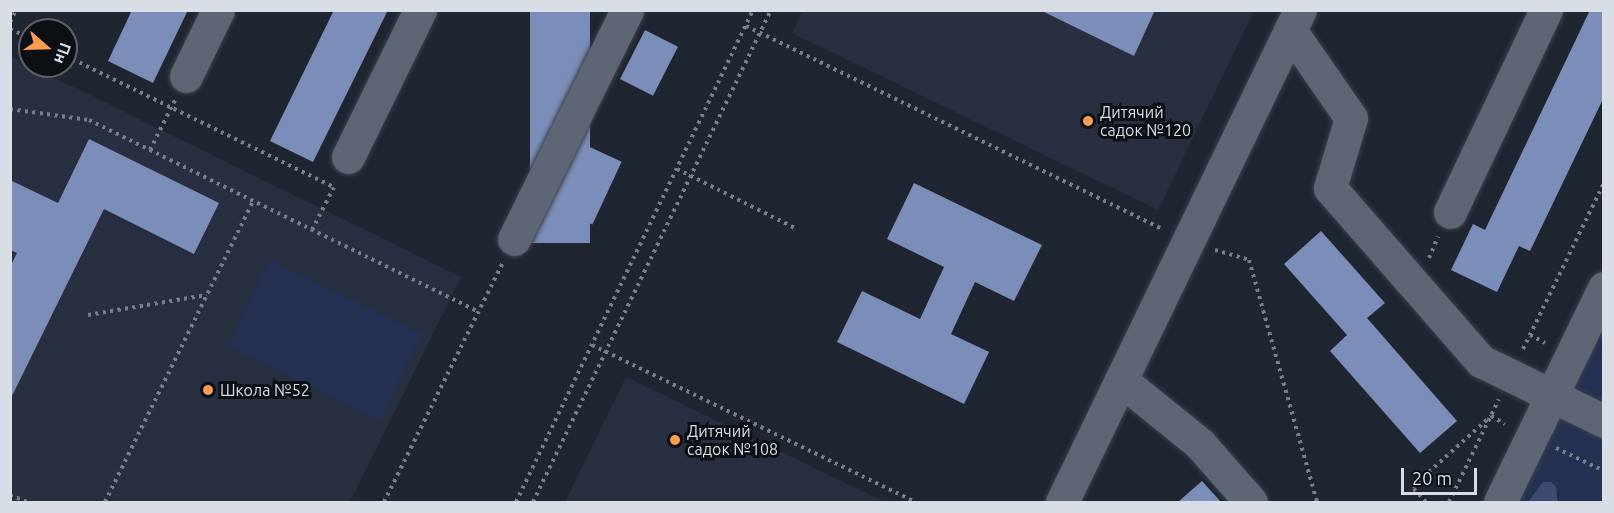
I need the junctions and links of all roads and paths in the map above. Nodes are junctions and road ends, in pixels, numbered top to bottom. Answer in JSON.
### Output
{"nodes":[{"id":1,"x":16,"y":10,"type":"edge"},
{"id":2,"x":218,"y":10,"type":"edge"},
{"id":3,"x":420,"y":10,"type":"edge"},
{"id":4,"x":627,"y":10,"type":"edge"},
{"id":5,"x":753,"y":10,"type":"edge"},
{"id":6,"x":771,"y":10,"type":"edge"},
{"id":7,"x":1546,"y":10,"type":"edge"},
{"id":8,"x":1295,"y":20,"type":"edge"},
{"id":9,"x":10,"y":22,"type":"edge"},
{"id":10,"x":746,"y":26,"type":"junction"},
{"id":11,"x":760,"y":33,"type":"junction"},
{"id":12,"x":78,"y":62,"type":"edge"},
{"id":13,"x":186,"y":76,"type":"joint"},
{"id":14,"x":171,"y":107,"type":"junction"},
{"id":15,"x":10,"y":109,"type":"edge"},
{"id":16,"x":150,"y":150,"type":"junction"},
{"id":17,"x":348,"y":157,"type":"joint"},
{"id":18,"x":677,"y":169,"type":"junction"},
{"id":19,"x":692,"y":176,"type":"junction"},
{"id":20,"x":1604,"y":183,"type":"edge"},
{"id":21,"x":333,"y":187,"type":"junction"},
{"id":22,"x":253,"y":201,"type":"junction"},
{"id":23,"x":1450,"y":212,"type":"joint"},
{"id":24,"x":795,"y":228,"type":"dead end"},
{"id":25,"x":312,"y":230,"type":"junction"},
{"id":26,"x":514,"y":239,"type":"joint"},
{"id":27,"x":1188,"y":241,"type":"junction"},
{"id":28,"x":1249,"y":260,"type":"dead end"},
{"id":29,"x":1415,"y":286,"type":"junction"},
{"id":30,"x":1604,"y":288,"type":"edge"},
{"id":31,"x":207,"y":295,"type":"junction"},
{"id":32,"x":478,"y":311,"type":"junction"},
{"id":33,"x":88,"y":315,"type":"dead end"},
{"id":34,"x":1530,"y":335,"type":"junction"},
{"id":35,"x":592,"y":345,"type":"junction"},
{"id":36,"x":1550,"y":345,"type":"dead end"},
{"id":37,"x":606,"y":352,"type":"junction"},
{"id":38,"x":1510,"y":376,"type":"junction"},
{"id":39,"x":1121,"y":380,"type":"junction"},
{"id":40,"x":1551,"y":396,"type":"junction"},
{"id":41,"x":1491,"y":416,"type":"junction"},
{"id":42,"x":1604,"y":421,"type":"edge"},
{"id":43,"x":1511,"y":426,"type":"dead end"},
{"id":44,"x":1550,"y":445,"type":"dead end"},
{"id":45,"x":1604,"y":471,"type":"edge"},
{"id":46,"x":10,"y":495,"type":"edge"},
{"id":47,"x":27,"y":502,"type":"edge"},
{"id":48,"x":105,"y":502,"type":"edge"},
{"id":49,"x":384,"y":502,"type":"edge"},
{"id":50,"x":516,"y":502,"type":"edge"},
{"id":51,"x":533,"y":502,"type":"edge"},
{"id":52,"x":915,"y":502,"type":"edge"},
{"id":53,"x":1062,"y":502,"type":"edge"},
{"id":54,"x":1251,"y":502,"type":"edge"},
{"id":55,"x":1317,"y":502,"type":"edge"},
{"id":56,"x":1426,"y":502,"type":"edge"},
{"id":57,"x":1449,"y":502,"type":"edge"},
{"id":58,"x":1500,"y":502,"type":"edge"}],
"edges":[{"from":1,"to":9,"type":"path"},
{"from":2,"to":13,"type":"street"},
{"from":3,"to":17,"type":"street"},
{"from":4,"to":26,"type":"street"},
{"from":5,"to":10,"type":"path"},
{"from":6,"to":11,"type":"path"},
{"from":7,"to":23,"type":"street"},
{"from":8,"to":27,"type":"street"},
{"from":8,"to":29,"type":"street"},
{"from":10,"to":11,"type":"path"},
{"from":10,"to":18,"type":"path"},
{"from":11,"to":19,"type":"path"},
{"from":11,"to":27,"type":"path"},
{"from":12,"to":14,"type":"path"},
{"from":13,"to":14,"type":"path"},
{"from":14,"to":16,"type":"path"},
{"from":14,"to":21,"type":"path"},
{"from":15,"to":16,"type":"path"},
{"from":16,"to":22,"type":"path"},
{"from":17,"to":21,"type":"path"},
{"from":18,"to":19,"type":"path"},
{"from":18,"to":35,"type":"path"},
{"from":19,"to":24,"type":"path"},
{"from":19,"to":37,"type":"path"},
{"from":20,"to":34,"type":"path"},
{"from":21,"to":25,"type":"path"},
{"from":22,"to":25,"type":"path"},
{"from":22,"to":31,"type":"path"},
{"from":23,"to":29,"type":"path"},
{"from":25,"to":32,"type":"path"},
{"from":26,"to":32,"type":"path"},
{"from":27,"to":39,"type":"street"},
{"from":28,"to":55,"type":"path"},
{"from":29,"to":38,"type":"street"},
{"from":30,"to":40,"type":"street"},
{"from":31,"to":33,"type":"path"},
{"from":31,"to":48,"type":"path"},
{"from":32,"to":49,"type":"path"},
{"from":34,"to":36,"type":"path"},
{"from":34,"to":38,"type":"path"},
{"from":35,"to":37,"type":"path"},
{"from":35,"to":50,"type":"path"},
{"from":37,"to":51,"type":"path"},
{"from":37,"to":52,"type":"path"},
{"from":38,"to":40,"type":"street"},
{"from":38,"to":41,"type":"path"},
{"from":39,"to":53,"type":"street"},
{"from":39,"to":54,"type":"street"},
{"from":40,"to":42,"type":"street"},
{"from":40,"to":58,"type":"street"},
{"from":41,"to":43,"type":"path"},
{"from":41,"to":56,"type":"path"},
{"from":41,"to":57,"type":"path"},
{"from":44,"to":45,"type":"path"},
{"from":46,"to":47,"type":"path"}]}
